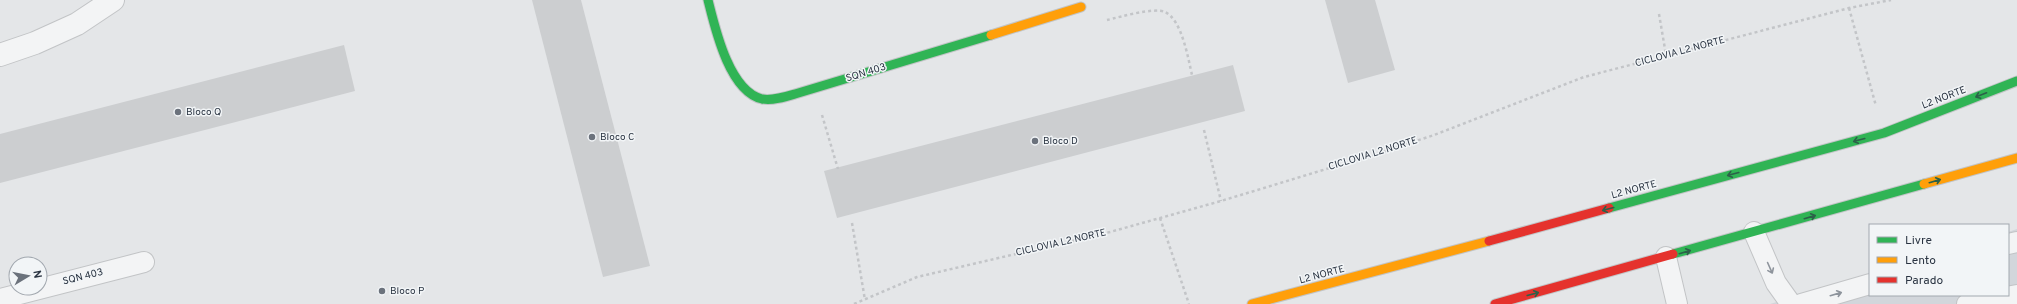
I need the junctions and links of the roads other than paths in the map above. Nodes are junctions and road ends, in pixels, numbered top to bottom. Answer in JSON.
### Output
{"nodes":[{"id":1,"x":113,"y":0,"type":"edge"},
{"id":2,"x":708,"y":0,"type":"edge"},
{"id":3,"x":1081,"y":7,"type":"road end"},
{"id":4,"x":0,"y":55,"type":"edge"},
{"id":5,"x":2017,"y":81,"type":"edge"},
{"id":6,"x":2017,"y":158,"type":"edge"},
{"id":7,"x":1754,"y":232,"type":"junction"},
{"id":8,"x":1666,"y":257,"type":"junction"},
{"id":9,"x":144,"y":262,"type":"dead end"},
{"id":10,"x":1869,"y":284,"type":"edge"},
{"id":11,"x":2017,"y":295,"type":"edge"},
{"id":12,"x":0,"y":299,"type":"edge"},
{"id":13,"x":1252,"y":304,"type":"edge"},
{"id":14,"x":1495,"y":304,"type":"edge"},
{"id":15,"x":1677,"y":304,"type":"edge"},
{"id":16,"x":1791,"y":304,"type":"edge"},
{"id":17,"x":1801,"y":304,"type":"edge"},
{"id":18,"x":1967,"y":304,"type":"edge"}],
"edges":[{"from":1,"to":4,"type":"street"},
{"from":2,"to":3,"type":"main road","name":"SQN 403"},
{"from":5,"to":13,"type":"main road","name":"L2 NORTE","one_way":true},
{"from":7,"to":6,"type":"main road","one_way":true},
{"from":8,"to":7,"type":"main road","one_way":true},
{"from":7,"to":16,"type":"lane","one_way":true},
{"from":14,"to":8,"type":"main road","one_way":true},
{"from":8,"to":15,"type":"lane"},
{"from":9,"to":12,"type":"lane","name":"SQN 403"},
{"from":17,"to":10,"type":"lane","one_way":true},
{"from":11,"to":18,"type":"lane"}]}
